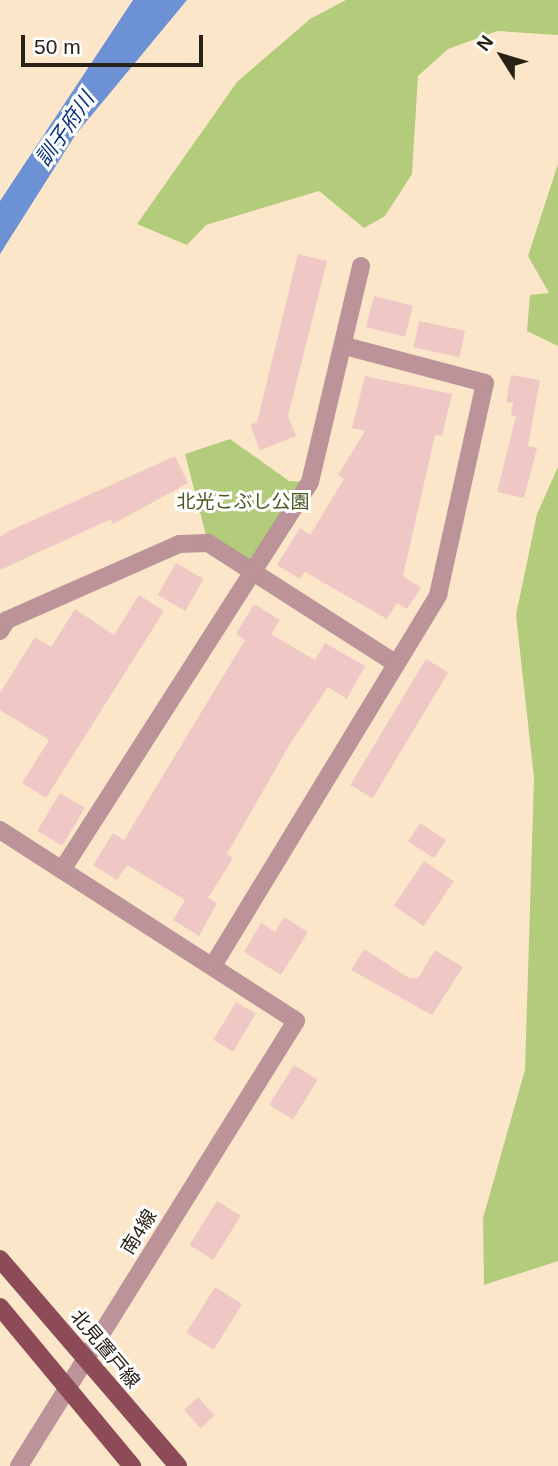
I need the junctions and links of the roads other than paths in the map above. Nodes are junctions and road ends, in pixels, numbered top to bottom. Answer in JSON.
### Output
{"nodes":[{"id":1,"x":361,"y":266,"type":"dead end"},
{"id":2,"x":345,"y":346,"type":"junction"},
{"id":3,"x":248,"y":573,"type":"junction"},
{"id":4,"x":0,"y":631,"type":"edge"},
{"id":5,"x":395,"y":663,"type":"junction"},
{"id":6,"x":0,"y":830,"type":"edge"},
{"id":7,"x":62,"y":870,"type":"junction"},
{"id":8,"x":214,"y":964,"type":"junction"},
{"id":9,"x":0,"y":1259,"type":"edge"},
{"id":10,"x":0,"y":1307,"type":"edge"},
{"id":11,"x":84,"y":1358,"type":"junction"},
{"id":12,"x":64,"y":1388,"type":"junction"},
{"id":13,"x":19,"y":1466,"type":"edge"},
{"id":14,"x":132,"y":1466,"type":"edge"},
{"id":15,"x":178,"y":1466,"type":"edge"}],
"edges":[{"from":1,"to":2,"type":"street"},
{"from":2,"to":3,"type":"street"},
{"from":2,"to":5,"type":"street"},
{"from":3,"to":4,"type":"street"},
{"from":3,"to":5,"type":"street"},
{"from":3,"to":7,"type":"street"},
{"from":5,"to":8,"type":"street"},
{"from":6,"to":7,"type":"street"},
{"from":7,"to":8,"type":"street"},
{"from":8,"to":11,"type":"street","name":"南4線"},
{"from":9,"to":11,"type":"main road","name":"北見置戸線"},
{"from":10,"to":12,"type":"main road"},
{"from":11,"to":12,"type":"street","name":"南4線"},
{"from":11,"to":15,"type":"main road","name":"北見置戸線"},
{"from":12,"to":13,"type":"street","name":"南4線"},
{"from":12,"to":14,"type":"main road"}]}
